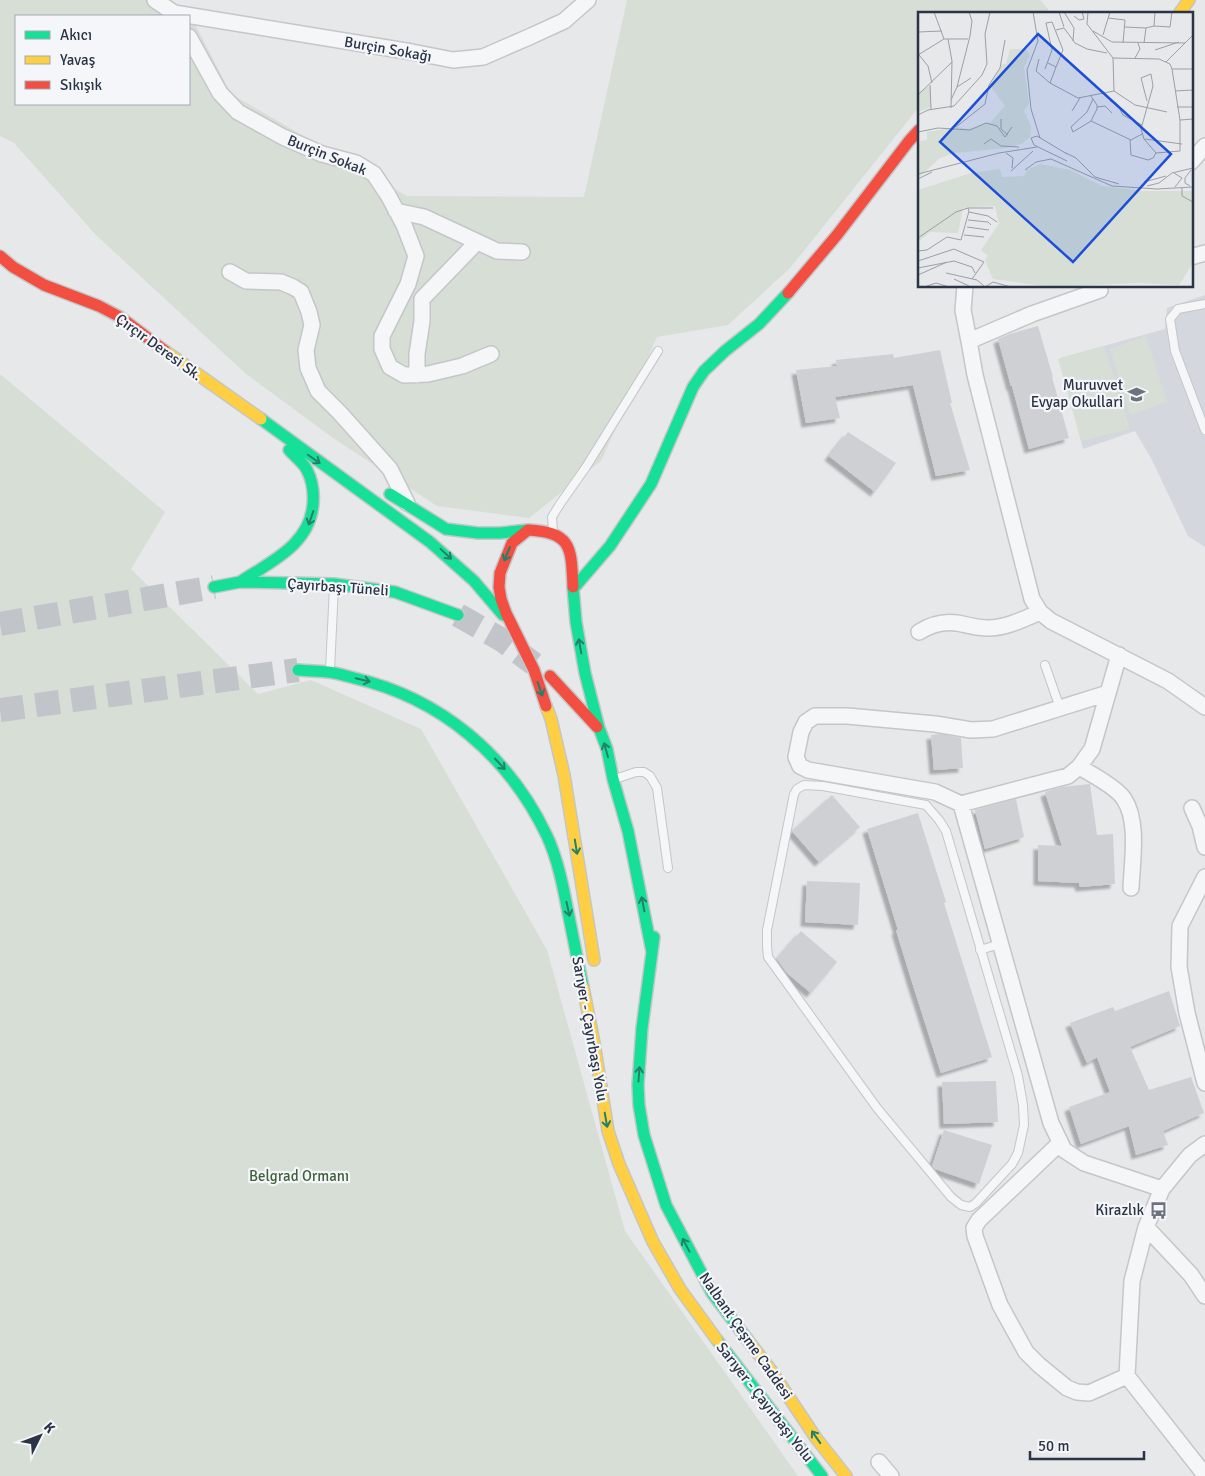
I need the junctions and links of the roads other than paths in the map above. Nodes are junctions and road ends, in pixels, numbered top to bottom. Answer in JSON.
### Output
{"nodes":[{"id":1,"x":155,"y":0,"type":"edge"},
{"id":2,"x":588,"y":0,"type":"edge"},
{"id":3,"x":1189,"y":0,"type":"edge"},
{"id":4,"x":1180,"y":12,"type":"edge"},
{"id":5,"x":175,"y":14,"type":"edge"},
{"id":6,"x":190,"y":16,"type":"edge"},
{"id":7,"x":190,"y":39,"type":"edge"},
{"id":8,"x":918,"y":131,"type":"edge"},
{"id":9,"x":1205,"y":146,"type":"edge"},
{"id":10,"x":1192,"y":161,"type":"edge"},
{"id":11,"x":396,"y":211,"type":"junction"},
{"id":12,"x":477,"y":242,"type":"junction"},
{"id":13,"x":522,"y":252,"type":"dead end"},
{"id":14,"x":1205,"y":253,"type":"edge"},
{"id":15,"x":0,"y":256,"type":"edge"},
{"id":16,"x":1192,"y":257,"type":"edge"},
{"id":17,"x":230,"y":272,"type":"dead end"},
{"id":18,"x":965,"y":288,"type":"edge"},
{"id":19,"x":1103,"y":288,"type":"edge"},
{"id":20,"x":1205,"y":304,"type":"edge"},
{"id":21,"x":969,"y":341,"type":"junction"},
{"id":22,"x":658,"y":351,"type":"dead end"},
{"id":23,"x":491,"y":354,"type":"dead end"},
{"id":24,"x":418,"y":375,"type":"junction"},
{"id":25,"x":261,"y":419,"type":"junction"},
{"id":26,"x":1205,"y":430,"type":"edge"},
{"id":27,"x":318,"y":447,"type":"dead end"},
{"id":28,"x":377,"y":485,"type":"dead end"},
{"id":29,"x":409,"y":506,"type":"junction"},
{"id":30,"x":528,"y":530,"type":"junction"},
{"id":31,"x":553,"y":533,"type":"junction"},
{"id":32,"x":240,"y":582,"type":"junction"},
{"id":33,"x":334,"y":584,"type":"junction"},
{"id":34,"x":214,"y":587,"type":"tunnel mouth"},
{"id":35,"x":574,"y":589,"type":"junction"},
{"id":36,"x":1040,"y":612,"type":"junction"},
{"id":37,"x":458,"y":615,"type":"tunnel mouth"},
{"id":38,"x":919,"y":632,"type":"dead end"},
{"id":39,"x":522,"y":644,"type":"junction"},
{"id":40,"x":1119,"y":656,"type":"junction"},
{"id":41,"x":1044,"y":665,"type":"dead end"},
{"id":42,"x":298,"y":670,"type":"tunnel mouth"},
{"id":43,"x":330,"y":672,"type":"junction"},
{"id":44,"x":550,"y":676,"type":"dead end"},
{"id":45,"x":1108,"y":693,"type":"junction"},
{"id":46,"x":1205,"y":707,"type":"edge"},
{"id":47,"x":1060,"y":708,"type":"junction"},
{"id":48,"x":599,"y":728,"type":"junction"},
{"id":49,"x":1079,"y":766,"type":"junction"},
{"id":50,"x":613,"y":779,"type":"junction"},
{"id":51,"x":961,"y":804,"type":"junction"},
{"id":52,"x":1192,"y":808,"type":"dead end"},
{"id":53,"x":628,"y":831,"type":"junction"},
{"id":54,"x":1205,"y":847,"type":"edge"},
{"id":55,"x":645,"y":861,"type":"dead end"},
{"id":56,"x":668,"y":868,"type":"dead end"},
{"id":57,"x":1205,"y":877,"type":"edge"},
{"id":58,"x":1131,"y":888,"type":"dead end"},
{"id":59,"x":655,"y":909,"type":"dead end"},
{"id":60,"x":1000,"y":944,"type":"junction"},
{"id":61,"x":980,"y":950,"type":"junction"},
{"id":62,"x":652,"y":952,"type":"junction"},
{"id":63,"x":595,"y":969,"type":"dead end"},
{"id":64,"x":596,"y":995,"type":"dead end"},
{"id":65,"x":594,"y":1043,"type":"junction"},
{"id":66,"x":1205,"y":1083,"type":"edge"},
{"id":67,"x":1060,"y":1143,"type":"junction"},
{"id":68,"x":1205,"y":1144,"type":"edge"},
{"id":69,"x":1162,"y":1189,"type":"junction"},
{"id":70,"x":1146,"y":1227,"type":"junction"},
{"id":71,"x":1205,"y":1296,"type":"edge"},
{"id":72,"x":1127,"y":1376,"type":"junction"},
{"id":73,"x":879,"y":1462,"type":"dead end"},
{"id":74,"x":1205,"y":1475,"type":"edge"},
{"id":75,"x":822,"y":1476,"type":"edge"},
{"id":76,"x":846,"y":1476,"type":"edge"},
{"id":77,"x":891,"y":1476,"type":"edge"}],
"edges":[{"from":1,"to":5,"type":"street"},
{"from":2,"to":6,"type":"street","name":"Burçin Sokağı"},
{"from":3,"to":4,"type":"main road"},
{"from":7,"to":11,"type":"street","name":"Burçin Sokak"},
{"from":8,"to":35,"type":"main road"},
{"from":9,"to":10,"type":"street"},
{"from":11,"to":12,"type":"street"},
{"from":11,"to":24,"type":"street","name":"Burçin Sokak"},
{"from":12,"to":13,"type":"street"},
{"from":12,"to":24,"type":"street"},
{"from":14,"to":16,"type":"street"},
{"from":15,"to":25,"type":"main road","name":"Çırçır Deresi Sk."},
{"from":17,"to":29,"type":"street"},
{"from":18,"to":21,"type":"street"},
{"from":19,"to":21,"type":"street"},
{"from":20,"to":26,"type":"lane"},
{"from":21,"to":36,"type":"street"},
{"from":22,"to":31,"type":"lane"},
{"from":23,"to":24,"type":"street","name":"Burçin Sokak"},
{"from":25,"to":27,"type":"main road"},
{"from":25,"to":32,"type":"main road","one_way":true},
{"from":25,"to":39,"type":"main road","one_way":true},
{"from":28,"to":29,"type":"main road"},
{"from":29,"to":30,"type":"main road"},
{"from":30,"to":31,"type":"main road"},
{"from":30,"to":39,"type":"main road","one_way":true},
{"from":31,"to":35,"type":"main road"},
{"from":32,"to":33,"type":"main road","name":"Çayırbaşı Tüneli"},
{"from":32,"to":34,"type":"main road","name":"Çayırbaşı Tüneli"},
{"from":33,"to":37,"type":"main road","name":"Çayırbaşı Tüneli"},
{"from":33,"to":43,"type":"lane"},
{"from":48,"to":35,"type":"main road","one_way":true},
{"from":36,"to":38,"type":"street"},
{"from":36,"to":40,"type":"street"},
{"from":39,"to":63,"type":"main road","one_way":true},
{"from":40,"to":45,"type":"street"},
{"from":40,"to":46,"type":"street"},
{"from":41,"to":47,"type":"lane"},
{"from":42,"to":43,"type":"main road","name":"Sarıyer - Çayırbaşı Yolu"},
{"from":43,"to":65,"type":"main road","name":"Sarıyer - Çayırbaşı Yolu","one_way":true},
{"from":44,"to":48,"type":"main road"},
{"from":45,"to":47,"type":"street"},
{"from":45,"to":49,"type":"street"},
{"from":47,"to":51,"type":"street"},
{"from":50,"to":48,"type":"main road","one_way":true},
{"from":49,"to":51,"type":"street"},
{"from":49,"to":58,"type":"street"},
{"from":50,"to":53,"type":"main road"},
{"from":50,"to":56,"type":"lane"},
{"from":51,"to":60,"type":"street"},
{"from":52,"to":54,"type":"street"},
{"from":53,"to":55,"type":"main road"},
{"from":62,"to":53,"type":"main road","one_way":true},
{"from":57,"to":66,"type":"street"},
{"from":59,"to":62,"type":"main road","name":"Nalbant Çeşme Caddesi"},
{"from":60,"to":61,"type":"lane"},
{"from":60,"to":67,"type":"street"},
{"from":61,"to":61,"type":"lane"},
{"from":76,"to":62,"type":"main road","name":"Nalbant Çeşme Caddesi","one_way":true},
{"from":64,"to":65,"type":"main road"},
{"from":65,"to":75,"type":"main road","name":"Sarıyer - Çayırbaşı Yolu","one_way":true},
{"from":67,"to":69,"type":"street"},
{"from":67,"to":72,"type":"street"},
{"from":68,"to":69,"type":"street"},
{"from":69,"to":70,"type":"street"},
{"from":70,"to":71,"type":"street"},
{"from":70,"to":72,"type":"street"},
{"from":72,"to":74,"type":"street"},
{"from":73,"to":77,"type":"street"}]}
